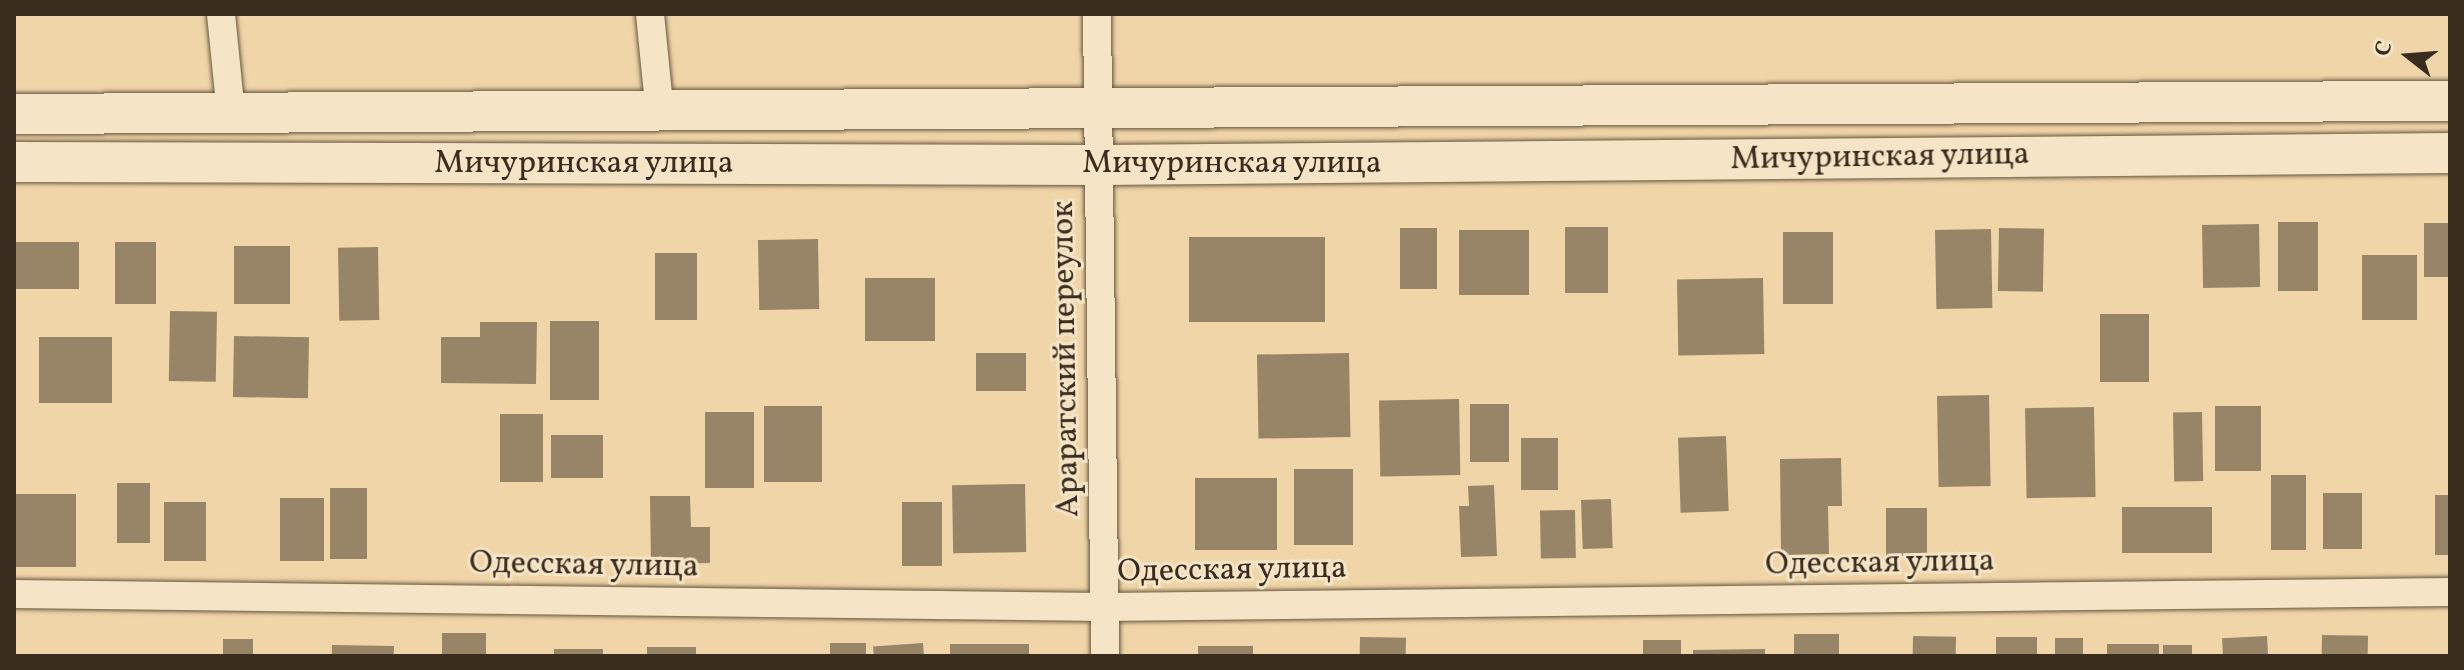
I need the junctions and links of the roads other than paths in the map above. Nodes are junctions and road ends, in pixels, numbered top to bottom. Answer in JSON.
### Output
{"nodes":[{"id":1,"x":221,"y":14,"type":"edge"},
{"id":2,"x":650,"y":14,"type":"edge"},
{"id":3,"x":1097,"y":14,"type":"edge"},
{"id":4,"x":2450,"y":101,"type":"edge"},
{"id":5,"x":1098,"y":112,"type":"junction"},
{"id":6,"x":14,"y":114,"type":"edge"},
{"id":7,"x":660,"y":114,"type":"junction"},
{"id":8,"x":231,"y":115,"type":"junction"},
{"id":9,"x":2450,"y":153,"type":"edge"},
{"id":10,"x":14,"y":162,"type":"edge"},
{"id":11,"x":1099,"y":165,"type":"junction"},
{"id":12,"x":2450,"y":592,"type":"edge"},
{"id":13,"x":14,"y":594,"type":"edge"},
{"id":14,"x":1105,"y":607,"type":"junction"},
{"id":15,"x":1105,"y":656,"type":"edge"}],
"edges":[{"from":1,"to":8,"type":"street"},
{"from":2,"to":7,"type":"street"},
{"from":3,"to":5,"type":"street","name":"Араратский переулок"},
{"from":4,"to":5,"type":"main road","name":"Мичуринская улица"},
{"from":5,"to":7,"type":"main road","name":"Мичуринская улица"},
{"from":5,"to":11,"type":"street","name":"Араратский переулок"},
{"from":6,"to":8,"type":"main road","name":"Мичуринская улица"},
{"from":7,"to":8,"type":"main road","name":"Мичуринская улица"},
{"from":9,"to":11,"type":"main road","name":"Мичуринская улица"},
{"from":10,"to":11,"type":"main road","name":"Мичуринская улица"},
{"from":11,"to":14,"type":"street","name":"Араратский переулок"},
{"from":12,"to":14,"type":"street","name":"Одесская улица"},
{"from":13,"to":14,"type":"street","name":"Одесская улица"},
{"from":14,"to":15,"type":"street","name":"Араратский переулок"}]}
